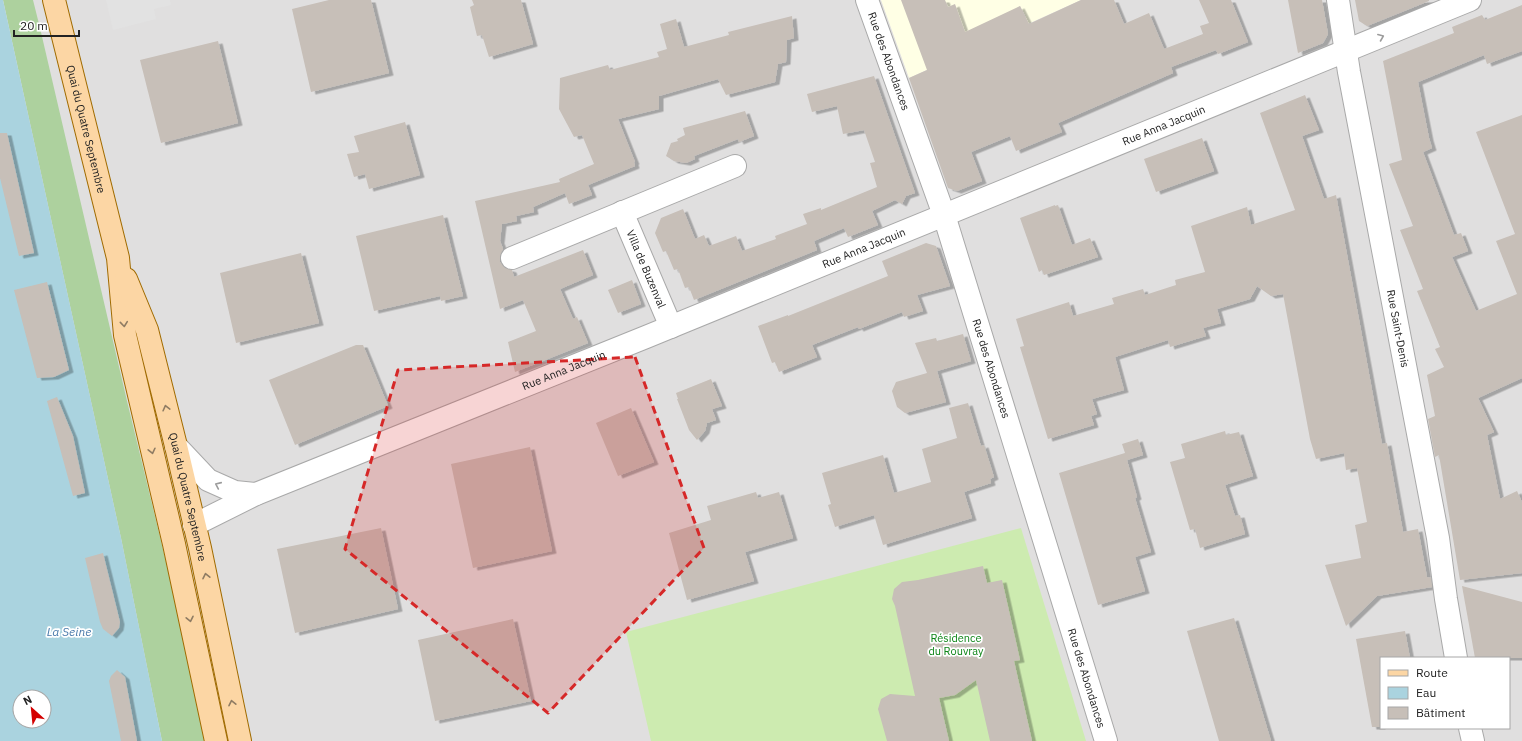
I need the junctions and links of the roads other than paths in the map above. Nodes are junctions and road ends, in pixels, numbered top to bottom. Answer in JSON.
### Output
{"nodes":[{"id":1,"x":54,"y":0,"type":"edge"},
{"id":2,"x":867,"y":0,"type":"edge"},
{"id":3,"x":1338,"y":0,"type":"edge"},
{"id":4,"x":1470,"y":0,"type":"edge"},
{"id":5,"x":1345,"y":52,"type":"junction"},
{"id":6,"x":734,"y":166,"type":"dead end"},
{"id":7,"x":622,"y":212,"type":"junction"},
{"id":8,"x":944,"y":215,"type":"junction"},
{"id":9,"x":118,"y":258,"type":"junction"},
{"id":10,"x":512,"y":258,"type":"dead end"},
{"id":11,"x":671,"y":327,"type":"junction"},
{"id":12,"x":176,"y":446,"type":"junction"},
{"id":13,"x":256,"y":494,"type":"junction"},
{"id":14,"x":194,"y":525,"type":"junction"},
{"id":15,"x":1456,"y":657,"type":"edge"},
{"id":16,"x":1470,"y":729,"type":"edge"},
{"id":17,"x":216,"y":741,"type":"edge"},
{"id":18,"x":240,"y":741,"type":"edge"},
{"id":19,"x":1106,"y":741,"type":"edge"},
{"id":20,"x":1473,"y":741,"type":"edge"}],
"edges":[{"from":1,"to":9,"type":"main road","name":"Quai du Quatre Septembre"},
{"from":2,"to":8,"type":"street","name":"Rue des Abondances"},
{"from":3,"to":5,"type":"street","name":"Rue Saint-Denis"},
{"from":5,"to":4,"type":"street","name":"Rue Anna Jacquin","one_way":true},
{"from":5,"to":8,"type":"street","name":"Rue Anna Jacquin"},
{"from":5,"to":15,"type":"street","name":"Rue Saint-Denis"},
{"from":6,"to":7,"type":"street"},
{"from":7,"to":10,"type":"street"},
{"from":7,"to":11,"type":"street","name":"Villa de Buzenval"},
{"from":8,"to":11,"type":"street","name":"Rue Anna Jacquin"},
{"from":8,"to":19,"type":"street","name":"Rue des Abondances"},
{"from":12,"to":9,"type":"main road","name":"Quai du Quatre Septembre","one_way":true},
{"from":9,"to":17,"type":"main road","name":"Quai du Quatre Septembre","one_way":true},
{"from":11,"to":13,"type":"street","name":"Rue Anna Jacquin"},
{"from":13,"to":12,"type":"street","name":"Rue Anna Jacquin","one_way":true},
{"from":12,"to":14,"type":"main road","name":"Quai du Quatre Septembre"},
{"from":13,"to":14,"type":"street","name":"Rue Anna Jacquin"},
{"from":18,"to":14,"type":"main road","name":"Quai du Quatre Septembre","one_way":true},
{"from":16,"to":20,"type":"street"}]}
